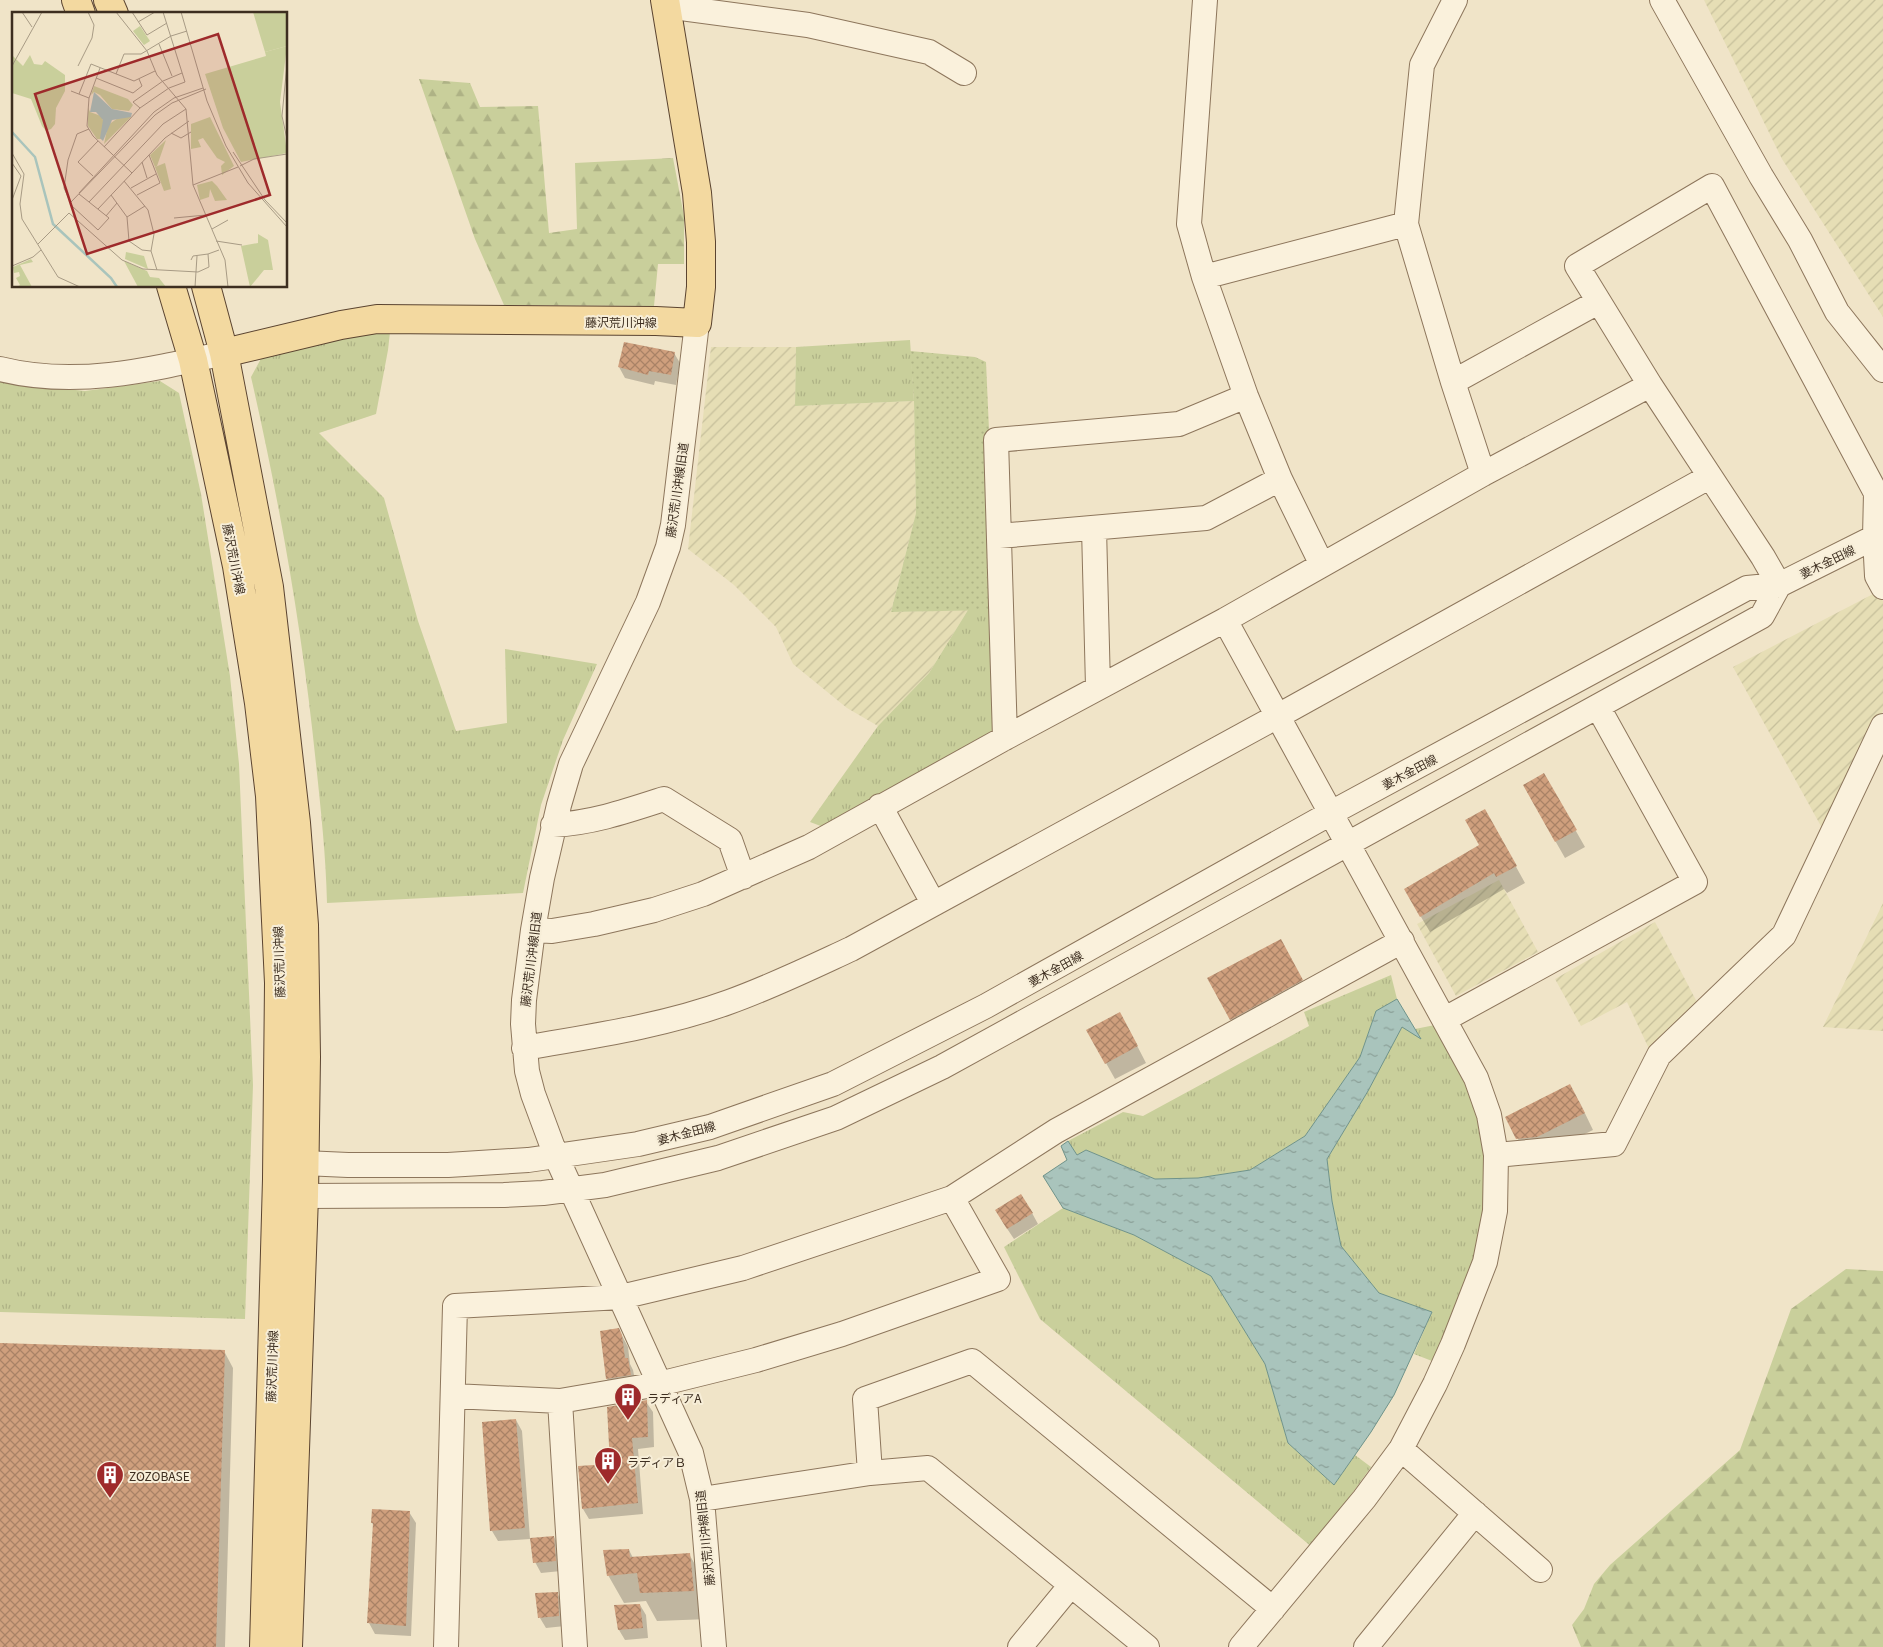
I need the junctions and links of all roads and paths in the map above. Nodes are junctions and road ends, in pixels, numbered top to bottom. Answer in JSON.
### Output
{"nodes":[{"id":1,"x":108,"y":0,"type":"edge"},
{"id":2,"x":1205,"y":0,"type":"edge"},
{"id":3,"x":1455,"y":0,"type":"edge"},
{"id":4,"x":1662,"y":0,"type":"edge"},
{"id":5,"x":665,"y":3,"type":"edge"},
{"id":6,"x":113,"y":12,"type":"edge"},
{"id":7,"x":964,"y":73,"type":"dead end"},
{"id":8,"x":1406,"y":224,"type":"junction"},
{"id":9,"x":1204,"y":277,"type":"junction"},
{"id":10,"x":172,"y":288,"type":"edge"},
{"id":11,"x":207,"y":288,"type":"edge"},
{"id":12,"x":1598,"y":302,"type":"junction"},
{"id":13,"x":697,"y":322,"type":"junction"},
{"id":14,"x":224,"y":353,"type":"junction"},
{"id":15,"x":192,"y":360,"type":"junction"},
{"id":16,"x":0,"y":369,"type":"edge"},
{"id":17,"x":1883,"y":370,"type":"edge"},
{"id":18,"x":1453,"y":382,"type":"junction"},
{"id":19,"x":1650,"y":385,"type":"junction"},
{"id":20,"x":1246,"y":396,"type":"junction"},
{"id":21,"x":1483,"y":474,"type":"junction"},
{"id":22,"x":1709,"y":477,"type":"junction"},
{"id":23,"x":1280,"y":479,"type":"junction"},
{"id":24,"x":1094,"y":528,"type":"junction"},
{"id":25,"x":999,"y":536,"type":"junction"},
{"id":26,"x":1875,"y":537,"type":"junction"},
{"id":27,"x":1322,"y":566,"type":"junction"},
{"id":28,"x":1778,"y":585,"type":"junction"},
{"id":29,"x":1883,"y":587,"type":"edge"},
{"id":30,"x":1225,"y":620,"type":"junction"},
{"id":31,"x":1098,"y":688,"type":"junction"},
{"id":32,"x":1598,"y":707,"type":"junction"},
{"id":33,"x":1278,"y":716,"type":"junction"},
{"id":34,"x":1883,"y":726,"type":"edge"},
{"id":35,"x":1005,"y":738,"type":"junction"},
{"id":36,"x":880,"y":806,"type":"junction"},
{"id":37,"x":1331,"y":813,"type":"junction"},
{"id":38,"x":553,"y":825,"type":"junction"},
{"id":39,"x":1348,"y":844,"type":"junction"},
{"id":40,"x":743,"y":877,"type":"junction"},
{"id":41,"x":933,"y":904,"type":"junction"},
{"id":42,"x":533,"y":930,"type":"junction"},
{"id":43,"x":1402,"y":941,"type":"junction"},
{"id":44,"x":1445,"y":1019,"type":"junction"},
{"id":45,"x":524,"y":1048,"type":"junction"},
{"id":46,"x":1496,"y":1155,"type":"junction"},
{"id":47,"x":556,"y":1156,"type":"junction"},
{"id":48,"x":304,"y":1163,"type":"junction"},
{"id":49,"x":277,"y":1179,"type":"junction"},
{"id":50,"x":570,"y":1189,"type":"junction"},
{"id":51,"x":304,"y":1196,"type":"junction"},
{"id":52,"x":952,"y":1198,"type":"junction"},
{"id":53,"x":621,"y":1297,"type":"junction"},
{"id":54,"x":660,"y":1384,"type":"junction"},
{"id":55,"x":453,"y":1396,"type":"junction"},
{"id":56,"x":560,"y":1401,"type":"junction"},
{"id":57,"x":1401,"y":1449,"type":"junction"},
{"id":58,"x":870,"y":1474,"type":"junction"},
{"id":59,"x":702,"y":1498,"type":"junction"},
{"id":60,"x":1474,"y":1513,"type":"junction"},
{"id":61,"x":1540,"y":1570,"type":"dead end"},
{"id":62,"x":1072,"y":1585,"type":"junction"},
{"id":63,"x":1273,"y":1609,"type":"junction"},
{"id":64,"x":264,"y":1647,"type":"edge"},
{"id":65,"x":288,"y":1647,"type":"edge"},
{"id":66,"x":446,"y":1647,"type":"edge"},
{"id":67,"x":575,"y":1647,"type":"edge"},
{"id":68,"x":714,"y":1647,"type":"edge"},
{"id":69,"x":1020,"y":1647,"type":"edge"},
{"id":70,"x":1147,"y":1647,"type":"edge"},
{"id":71,"x":1241,"y":1647,"type":"edge"},
{"id":72,"x":1366,"y":1647,"type":"edge"}],
"edges":[{"from":1,"to":6,"type":"main road"},
{"from":2,"to":9,"type":"street"},
{"from":3,"to":8,"type":"street"},
{"from":4,"to":17,"type":"street"},
{"from":5,"to":7,"type":"street"},
{"from":5,"to":13,"type":"main road"},
{"from":8,"to":9,"type":"street"},
{"from":8,"to":18,"type":"street"},
{"from":9,"to":20,"type":"street"},
{"from":10,"to":15,"type":"main road","name":"藤沢荒川沖線"},
{"from":11,"to":14,"type":"main road","name":"藤沢荒川沖線"},
{"from":12,"to":18,"type":"street"},
{"from":12,"to":19,"type":"street"},
{"from":12,"to":26,"type":"street"},
{"from":13,"to":14,"type":"main road","name":"藤沢荒川沖線"},
{"from":13,"to":38,"type":"street","name":"藤沢荒川沖線旧道"},
{"from":14,"to":15,"type":"street"},
{"from":14,"to":48,"type":"main road","name":"藤沢荒川沖線"},
{"from":15,"to":16,"type":"street"},
{"from":15,"to":49,"type":"main road","name":"藤沢荒川沖線"},
{"from":18,"to":21,"type":"street"},
{"from":19,"to":21,"type":"street"},
{"from":19,"to":22,"type":"street"},
{"from":20,"to":23,"type":"street"},
{"from":20,"to":25,"type":"street"},
{"from":21,"to":27,"type":"street"},
{"from":22,"to":28,"type":"street"},
{"from":22,"to":33,"type":"street"},
{"from":23,"to":24,"type":"street"},
{"from":23,"to":27,"type":"street"},
{"from":24,"to":25,"type":"street"},
{"from":24,"to":31,"type":"street"},
{"from":25,"to":35,"type":"street"},
{"from":26,"to":28,"type":"street","name":"妻木金田線"},
{"from":26,"to":29,"type":"street"},
{"from":27,"to":30,"type":"street"},
{"from":28,"to":32,"type":"street"},
{"from":28,"to":37,"type":"street","name":"妻木金田線"},
{"from":30,"to":31,"type":"street"},
{"from":30,"to":33,"type":"street"},
{"from":31,"to":35,"type":"street"},
{"from":32,"to":39,"type":"street"},
{"from":32,"to":44,"type":"street"},
{"from":33,"to":37,"type":"street"},
{"from":33,"to":41,"type":"street"},
{"from":34,"to":46,"type":"street"},
{"from":35,"to":36,"type":"street"},
{"from":36,"to":40,"type":"street"},
{"from":36,"to":41,"type":"street"},
{"from":37,"to":39,"type":"street"},
{"from":37,"to":47,"type":"street","name":"妻木金田線"},
{"from":38,"to":40,"type":"street"},
{"from":38,"to":42,"type":"street","name":"藤沢荒川沖線旧道"},
{"from":39,"to":43,"type":"street"},
{"from":39,"to":50,"type":"street"},
{"from":40,"to":42,"type":"street"},
{"from":41,"to":45,"type":"street"},
{"from":42,"to":45,"type":"street","name":"藤沢荒川沖線旧道"},
{"from":43,"to":44,"type":"street"},
{"from":43,"to":52,"type":"street"},
{"from":44,"to":46,"type":"street"},
{"from":45,"to":47,"type":"street","name":"藤沢荒川沖線旧道"},
{"from":46,"to":57,"type":"street"},
{"from":47,"to":48,"type":"street","name":"妻木金田線"},
{"from":47,"to":50,"type":"street","name":"藤沢荒川沖線旧道"},
{"from":48,"to":49,"type":"street"},
{"from":48,"to":51,"type":"main road","name":"藤沢荒川沖線"},
{"from":49,"to":51,"type":"street"},
{"from":49,"to":64,"type":"main road","name":"藤沢荒川沖線"},
{"from":50,"to":51,"type":"street"},
{"from":50,"to":53,"type":"street","name":"藤沢荒川沖線旧道"},
{"from":51,"to":65,"type":"main road","name":"藤沢荒川沖線"},
{"from":52,"to":53,"type":"street"},
{"from":52,"to":54,"type":"street"},
{"from":53,"to":54,"type":"street","name":"藤沢荒川沖線旧道"},
{"from":53,"to":55,"type":"street"},
{"from":54,"to":56,"type":"street"},
{"from":54,"to":59,"type":"street","name":"藤沢荒川沖線旧道"},
{"from":55,"to":56,"type":"street"},
{"from":55,"to":66,"type":"street"},
{"from":56,"to":67,"type":"street"},
{"from":57,"to":60,"type":"street"},
{"from":57,"to":63,"type":"street"},
{"from":58,"to":59,"type":"street"},
{"from":58,"to":62,"type":"street"},
{"from":58,"to":63,"type":"street"},
{"from":59,"to":68,"type":"street","name":"藤沢荒川沖線旧道"},
{"from":60,"to":61,"type":"street"},
{"from":60,"to":72,"type":"street"},
{"from":62,"to":69,"type":"street"},
{"from":62,"to":70,"type":"street"},
{"from":63,"to":71,"type":"street"}]}
